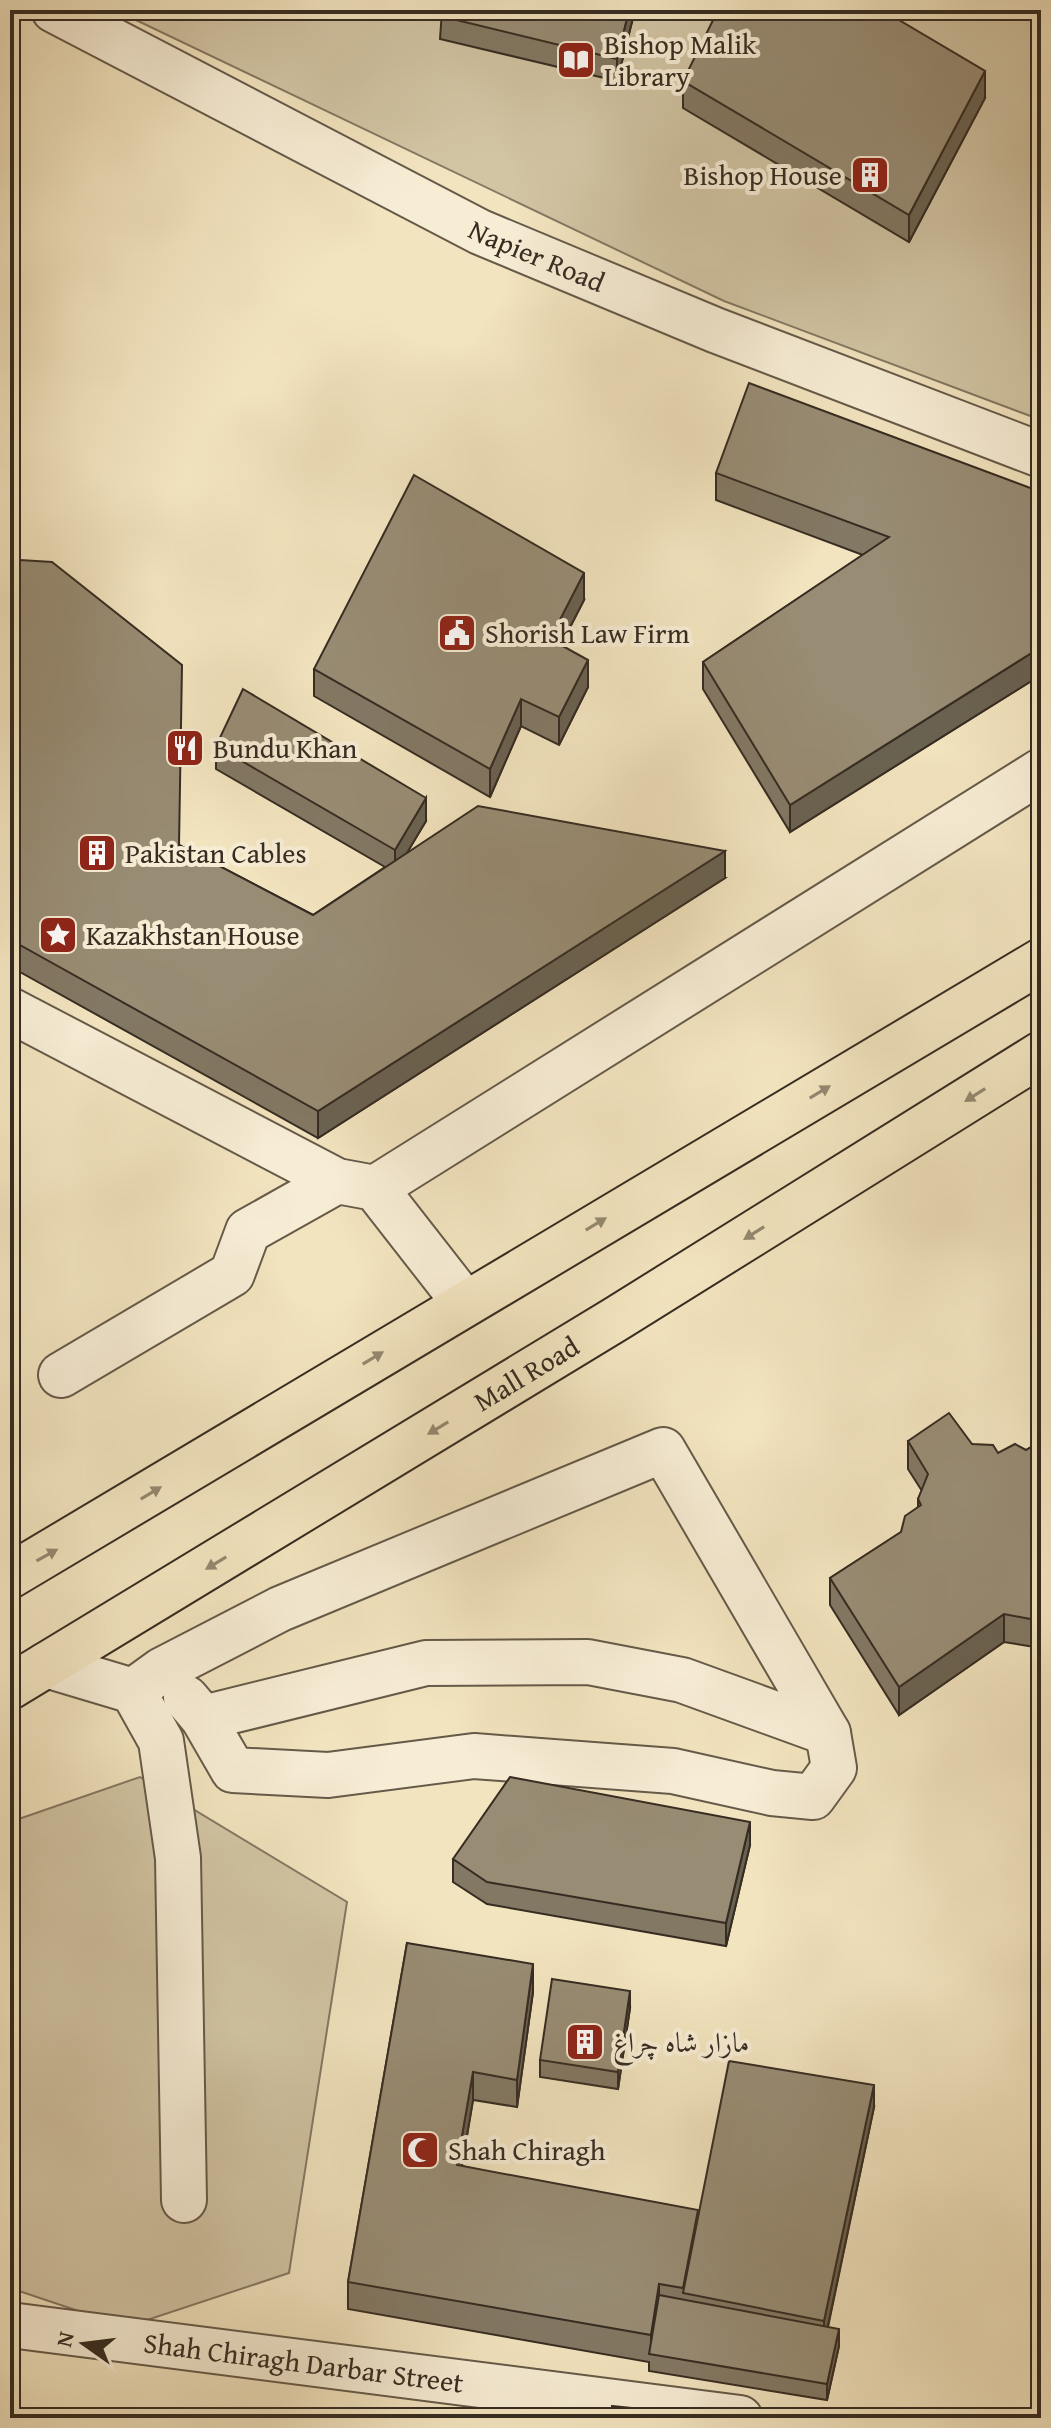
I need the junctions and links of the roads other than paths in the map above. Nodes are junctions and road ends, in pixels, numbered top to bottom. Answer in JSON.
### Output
{"nodes":[{"id":1,"x":54,"y":10,"type":"edge"},
{"id":2,"x":1041,"y":455,"type":"edge"},
{"id":3,"x":1041,"y":771,"type":"edge"},
{"id":4,"x":1041,"y":961,"type":"edge"},
{"id":5,"x":10,"y":1010,"type":"edge"},
{"id":6,"x":1041,"y":1054,"type":"edge"},
{"id":7,"x":356,"y":1184,"type":"junction"},
{"id":8,"x":464,"y":1302,"type":"junction"},
{"id":9,"x":61,"y":1375,"type":"dead end"},
{"id":10,"x":10,"y":1576,"type":"edge"},
{"id":11,"x":28,"y":1676,"type":"edge"},
{"id":12,"x":147,"y":1681,"type":"junction"},
{"id":13,"x":203,"y":1718,"type":"junction"},
{"id":14,"x":828,"y":1733,"type":"junction"},
{"id":15,"x":184,"y":2200,"type":"dead end"},
{"id":16,"x":10,"y":2325,"type":"edge"},
{"id":17,"x":740,"y":2418,"type":"edge"}],
"edges":[{"from":1,"to":2,"type":"street","name":"Napier Road"},
{"from":3,"to":7,"type":"street"},
{"from":8,"to":4,"type":"main road","one_way":true},
{"from":5,"to":7,"type":"street"},
{"from":6,"to":11,"type":"main road","name":"Mall Road","one_way":true},
{"from":7,"to":8,"type":"street"},
{"from":7,"to":9,"type":"street"},
{"from":10,"to":8,"type":"main road","one_way":true},
{"from":11,"to":12,"type":"street"},
{"from":12,"to":13,"type":"street"},
{"from":12,"to":14,"type":"street"},
{"from":12,"to":15,"type":"street"},
{"from":13,"to":14,"type":"street"},
{"from":13,"to":14,"type":"street"},
{"from":16,"to":17,"type":"street","name":"Shah Chiragh Darbar Street"}]}
